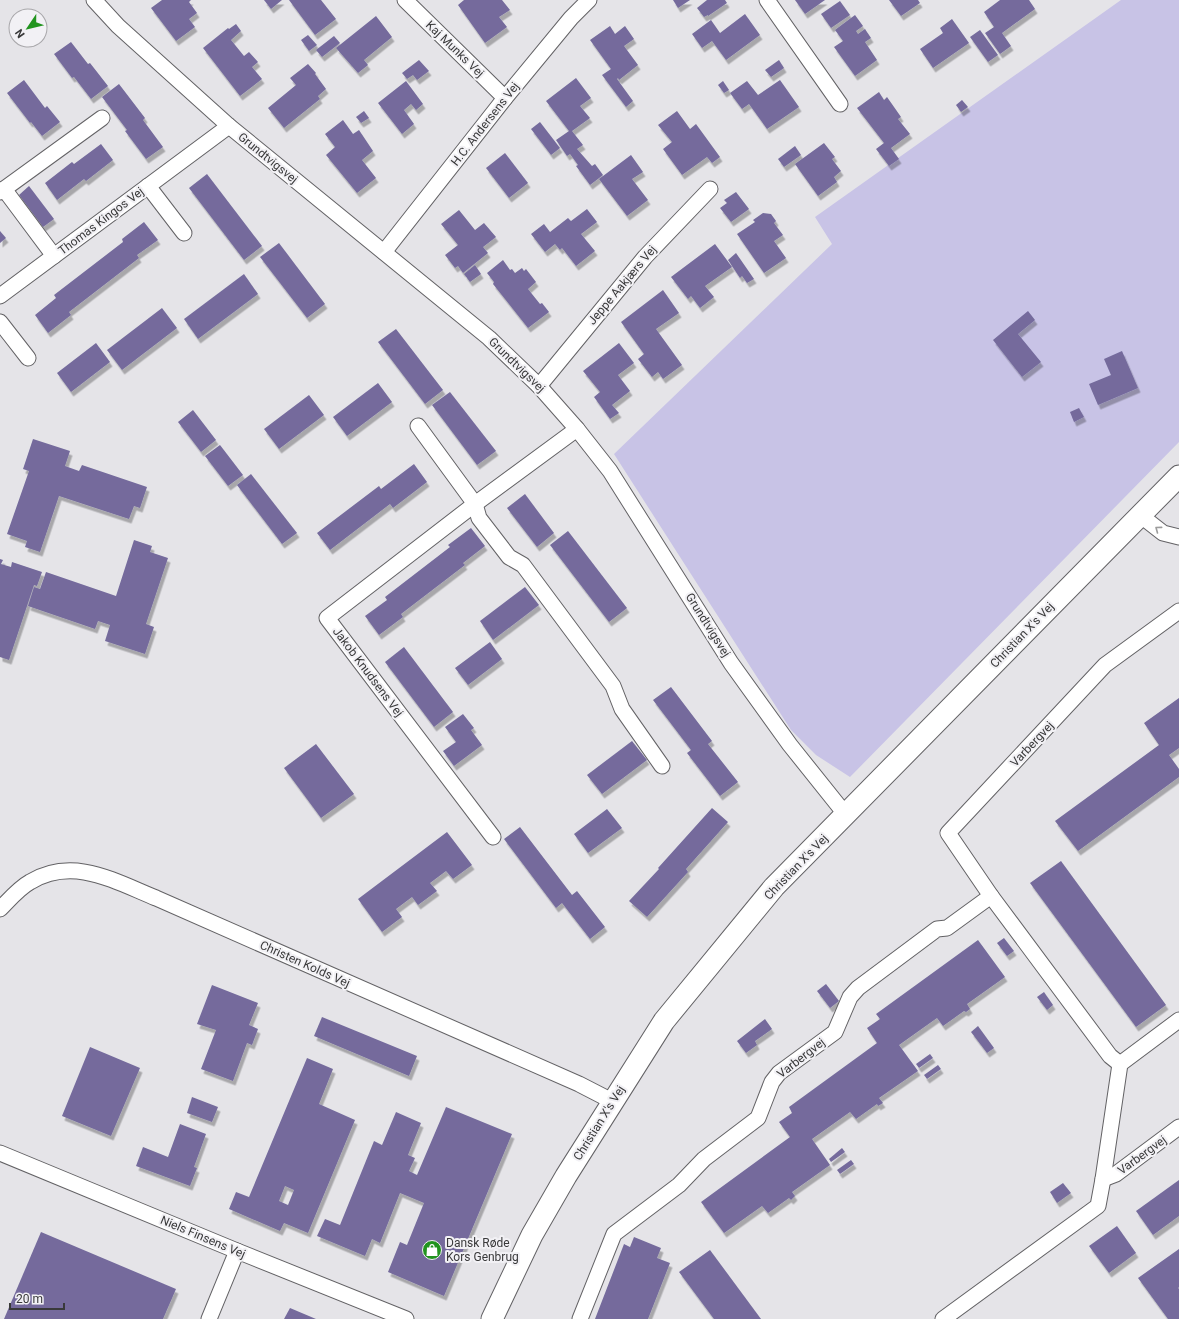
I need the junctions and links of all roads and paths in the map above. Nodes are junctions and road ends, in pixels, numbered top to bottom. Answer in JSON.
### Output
{"nodes":[{"id":1,"x":94,"y":0,"type":"edge"},
{"id":2,"x":405,"y":0,"type":"edge"},
{"id":3,"x":590,"y":0,"type":"edge"},
{"id":4,"x":766,"y":0,"type":"edge"},
{"id":5,"x":505,"y":98,"type":"junction"},
{"id":6,"x":840,"y":104,"type":"dead end"},
{"id":7,"x":102,"y":118,"type":"dead end"},
{"id":8,"x":229,"y":126,"type":"junction"},
{"id":9,"x":148,"y":186,"type":"junction"},
{"id":10,"x":710,"y":189,"type":"dead end"},
{"id":11,"x":2,"y":190,"type":"edge"},
{"id":12,"x":184,"y":233,"type":"dead end"},
{"id":13,"x":384,"y":252,"type":"junction"},
{"id":14,"x":54,"y":256,"type":"junction"},
{"id":15,"x":0,"y":296,"type":"edge"},
{"id":16,"x":0,"y":322,"type":"edge"},
{"id":17,"x":28,"y":358,"type":"dead end"},
{"id":18,"x":539,"y":386,"type":"junction"},
{"id":19,"x":418,"y":426,"type":"dead end"},
{"id":20,"x":577,"y":429,"type":"junction"},
{"id":21,"x":1179,"y":476,"type":"edge"},
{"id":22,"x":475,"y":504,"type":"junction"},
{"id":23,"x":1140,"y":515,"type":"junction"},
{"id":24,"x":1179,"y":537,"type":"edge"},
{"id":25,"x":1179,"y":611,"type":"edge"},
{"id":26,"x":662,"y":766,"type":"dead end"},
{"id":27,"x":846,"y":815,"type":"junction"},
{"id":28,"x":493,"y":837,"type":"dead end"},
{"id":29,"x":991,"y":896,"type":"junction"},
{"id":30,"x":0,"y":908,"type":"edge"},
{"id":31,"x":1179,"y":1020,"type":"edge"},
{"id":32,"x":1120,"y":1064,"type":"junction"},
{"id":33,"x":612,"y":1101,"type":"junction"},
{"id":34,"x":1179,"y":1127,"type":"edge"},
{"id":35,"x":0,"y":1153,"type":"edge"},
{"id":36,"x":1103,"y":1179,"type":"junction"},
{"id":37,"x":237,"y":1251,"type":"junction"},
{"id":38,"x":209,"y":1319,"type":"edge"},
{"id":39,"x":406,"y":1319,"type":"edge"},
{"id":40,"x":492,"y":1319,"type":"edge"},
{"id":41,"x":580,"y":1319,"type":"edge"},
{"id":42,"x":943,"y":1319,"type":"edge"}],
"edges":[{"from":1,"to":8,"type":"street","name":"Grundtvigsvej"},
{"from":2,"to":5,"type":"street","name":"Kaj Munks Vej"},
{"from":3,"to":5,"type":"street","name":"H.C. Andersens Vej"},
{"from":4,"to":6,"type":"street"},
{"from":5,"to":13,"type":"street","name":"H.C. Andersens Vej"},
{"from":7,"to":11,"type":"street","name":"Thomas Kingos Vej"},
{"from":8,"to":9,"type":"street","name":"Thomas Kingos Vej"},
{"from":8,"to":13,"type":"street","name":"Grundtvigsvej"},
{"from":9,"to":12,"type":"street","name":"Thomas Kingos Vej"},
{"from":9,"to":14,"type":"street","name":"Thomas Kingos Vej"},
{"from":10,"to":18,"type":"street","name":"Jeppe Aakjærs Vej"},
{"from":11,"to":14,"type":"street","name":"Thomas Kingos Vej"},
{"from":13,"to":18,"type":"street","name":"Grundtvigsvej"},
{"from":14,"to":15,"type":"street","name":"Thomas Kingos Vej"},
{"from":16,"to":17,"type":"street"},
{"from":18,"to":20,"type":"street","name":"Grundtvigsvej"},
{"from":19,"to":22,"type":"street"},
{"from":20,"to":22,"type":"street","name":"Jakob Knudsens Vej"},
{"from":20,"to":27,"type":"street","name":"Grundtvigsvej"},
{"from":21,"to":23,"type":"street","name":"Christian X's Vej"},
{"from":22,"to":26,"type":"street"},
{"from":22,"to":28,"type":"street","name":"Jakob Knudsens Vej"},
{"from":24,"to":23,"type":"street","one_way":true},
{"from":23,"to":27,"type":"street","name":"Christian X's Vej"},
{"from":25,"to":29,"type":"street","name":"Varbergvej"},
{"from":27,"to":33,"type":"street","name":"Christian X's Vej"},
{"from":29,"to":32,"type":"street","name":"Varbergvej"},
{"from":29,"to":41,"type":"street","name":"Varbergvej"},
{"from":30,"to":33,"type":"street","name":"Christen Kolds Vej"},
{"from":31,"to":32,"type":"street"},
{"from":32,"to":36,"type":"street","name":"Varbergvej"},
{"from":33,"to":40,"type":"street","name":"Christian X's Vej"},
{"from":34,"to":36,"type":"street","name":"Varbergvej"},
{"from":35,"to":37,"type":"street","name":"Niels Finsens Vej"},
{"from":36,"to":42,"type":"street","name":"Varbergvej"},
{"from":37,"to":38,"type":"street"},
{"from":37,"to":39,"type":"street","name":"Niels Finsens Vej"}]}
